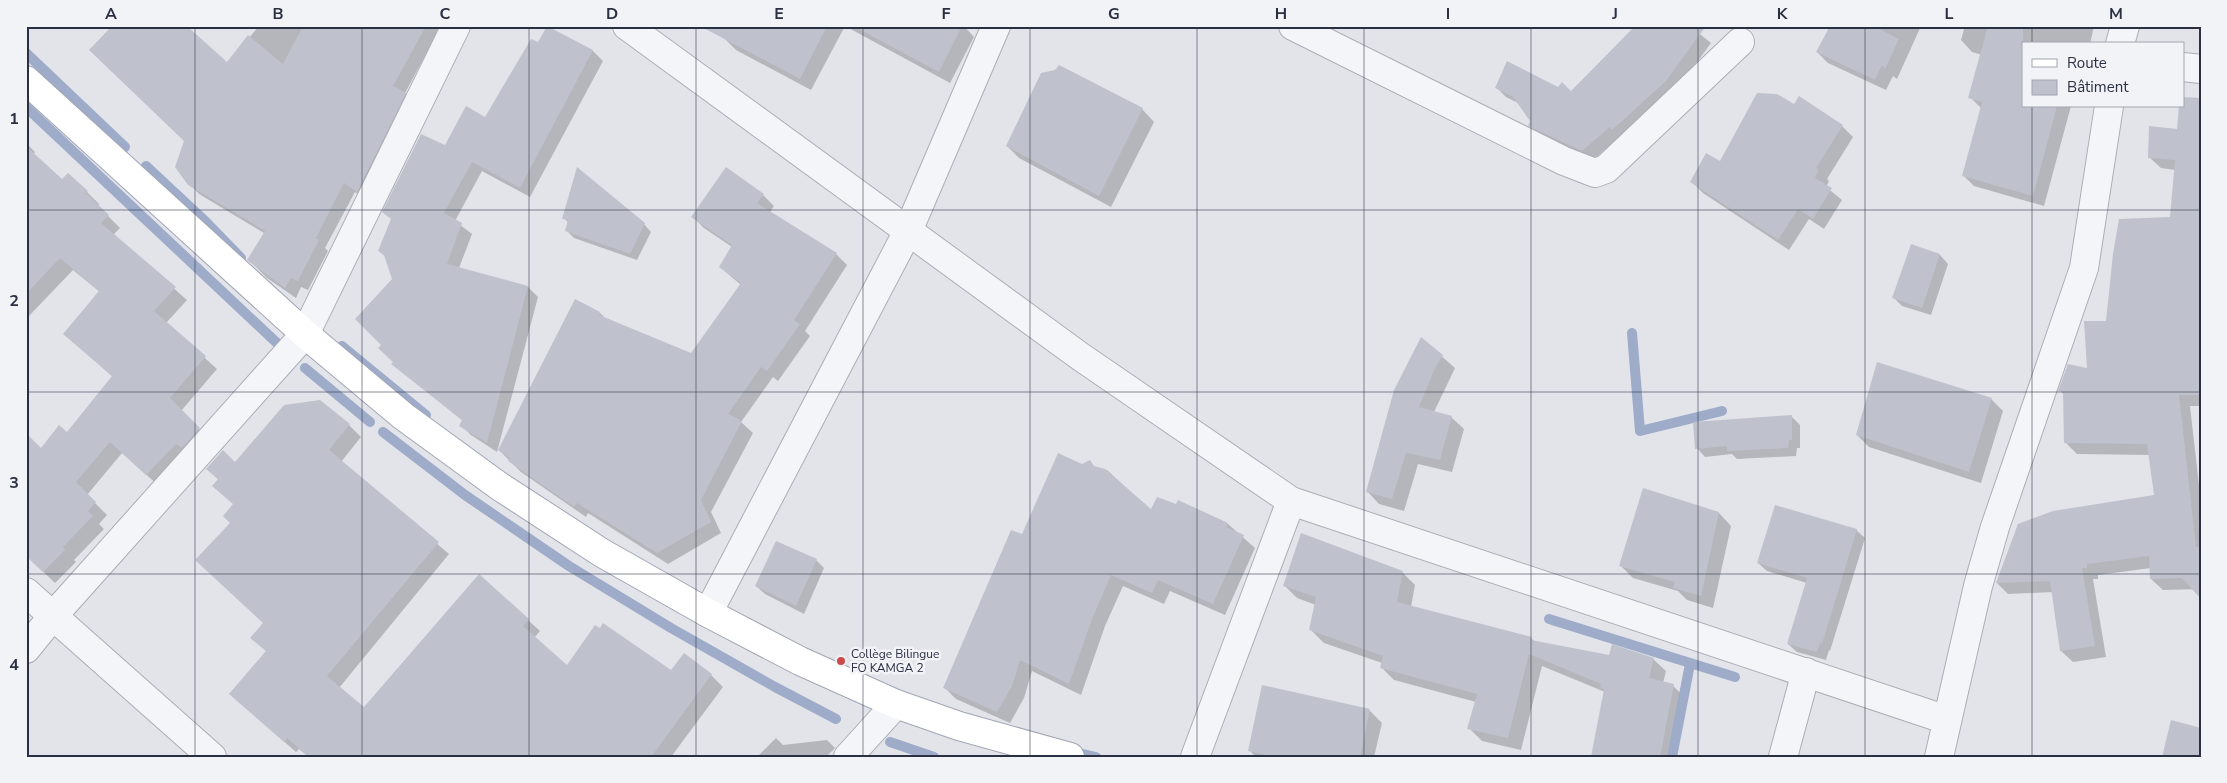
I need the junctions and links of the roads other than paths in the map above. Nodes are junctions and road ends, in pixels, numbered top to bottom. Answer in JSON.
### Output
{"nodes":[{"id":1,"x":456,"y":26,"type":"edge"},
{"id":2,"x":628,"y":26,"type":"edge"},
{"id":3,"x":996,"y":26,"type":"edge"},
{"id":4,"x":1293,"y":26,"type":"edge"},
{"id":5,"x":2125,"y":26,"type":"edge"},
{"id":6,"x":1740,"y":42,"type":"dead end"},
{"id":7,"x":2121,"y":42,"type":"edge"},
{"id":8,"x":2184,"y":67,"type":"edge"},
{"id":9,"x":2201,"y":69,"type":"edge"},
{"id":10,"x":26,"y":80,"type":"edge"},
{"id":11,"x":2109,"y":108,"type":"edge"},
{"id":12,"x":908,"y":231,"type":"junction"},
{"id":13,"x":305,"y":334,"type":"junction"},
{"id":14,"x":1291,"y":501,"type":"junction"},
{"id":15,"x":26,"y":592,"type":"edge"},
{"id":16,"x":708,"y":613,"type":"junction"},
{"id":17,"x":52,"y":617,"type":"junction"},
{"id":18,"x":26,"y":649,"type":"edge"},
{"id":19,"x":1806,"y":672,"type":"junction"},
{"id":20,"x":896,"y":704,"type":"junction"},
{"id":21,"x":1947,"y":720,"type":"junction"},
{"id":22,"x":212,"y":757,"type":"edge"},
{"id":23,"x":848,"y":757,"type":"edge"},
{"id":24,"x":1070,"y":757,"type":"edge"},
{"id":25,"x":1195,"y":757,"type":"edge"},
{"id":26,"x":1783,"y":757,"type":"edge"},
{"id":27,"x":1939,"y":757,"type":"edge"}],
"edges":[{"from":1,"to":13,"type":"street"},
{"from":2,"to":12,"type":"street"},
{"from":3,"to":12,"type":"street"},
{"from":4,"to":6,"type":"street"},
{"from":5,"to":7,"type":"street"},
{"from":8,"to":9,"type":"street"},
{"from":10,"to":13,"type":"main road"},
{"from":11,"to":21,"type":"street"},
{"from":12,"to":14,"type":"street"},
{"from":12,"to":16,"type":"street"},
{"from":13,"to":16,"type":"main road"},
{"from":13,"to":17,"type":"street"},
{"from":14,"to":19,"type":"street"},
{"from":14,"to":25,"type":"street"},
{"from":15,"to":17,"type":"street"},
{"from":16,"to":20,"type":"main road"},
{"from":17,"to":18,"type":"street"},
{"from":17,"to":22,"type":"street"},
{"from":19,"to":21,"type":"street"},
{"from":19,"to":26,"type":"street"},
{"from":20,"to":23,"type":"street"},
{"from":20,"to":24,"type":"main road"},
{"from":21,"to":27,"type":"street"}]}
